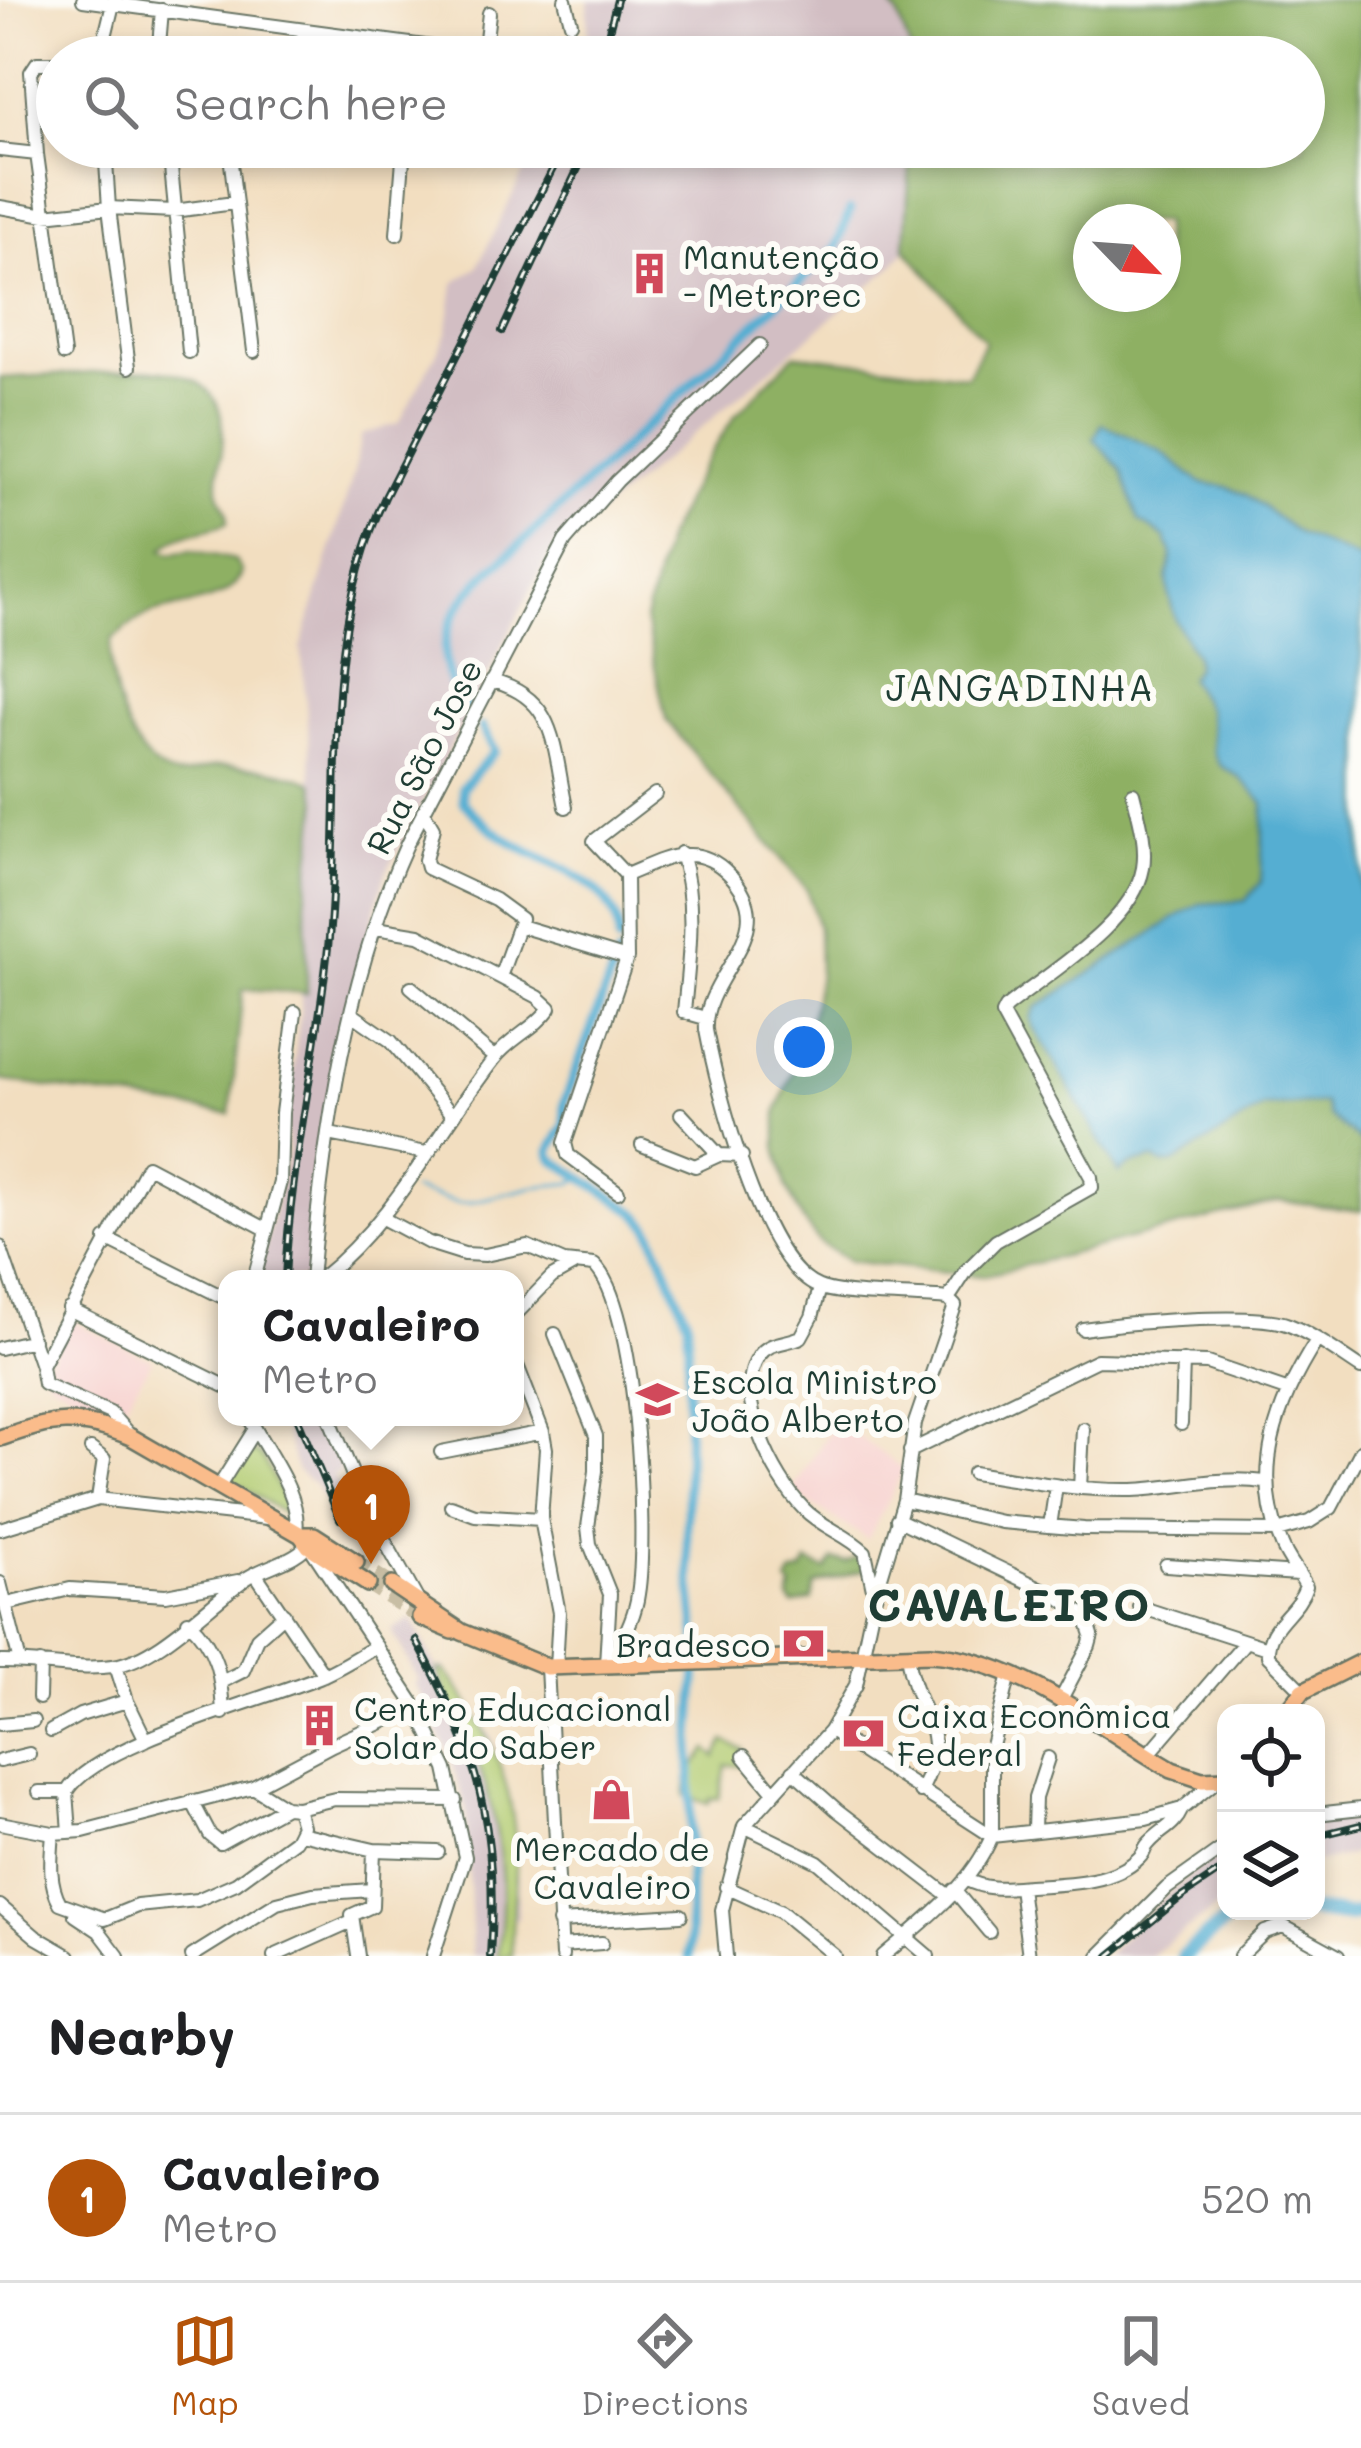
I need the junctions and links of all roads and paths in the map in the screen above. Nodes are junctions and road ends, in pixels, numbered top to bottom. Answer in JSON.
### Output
{"nodes":[{"id":1,"x":83,"y":0,"type":"edge"},
{"id":2,"x":222,"y":0,"type":"edge"},
{"id":3,"x":565,"y":0,"type":"edge"},
{"id":4,"x":114,"y":2,"type":"edge"},
{"id":5,"x":162,"y":10,"type":"junction"},
{"id":6,"x":489,"y":13,"type":"dead end"},
{"id":7,"x":218,"y":19,"type":"junction"},
{"id":8,"x":571,"y":23,"type":"dead end"},
{"id":9,"x":304,"y":30,"type":"junction"},
{"id":10,"x":105,"y":36,"type":"edge"},
{"id":11,"x":160,"y":36,"type":"edge"},
{"id":12,"x":303,"y":36,"type":"edge"},
{"id":13,"x":346,"y":36,"type":"edge"},
{"id":14,"x":486,"y":36,"type":"edge"},
{"id":15,"x":36,"y":64,"type":"edge"},
{"id":16,"x":36,"y":137,"type":"edge"},
{"id":17,"x":0,"y":150,"type":"edge"},
{"id":18,"x":36,"y":154,"type":"edge"},
{"id":19,"x":39,"y":168,"type":"edge"},
{"id":20,"x":106,"y":168,"type":"edge"},
{"id":21,"x":171,"y":168,"type":"edge"},
{"id":22,"x":231,"y":168,"type":"edge"},
{"id":23,"x":402,"y":168,"type":"edge"},
{"id":24,"x":234,"y":202,"type":"junction"},
{"id":25,"x":0,"y":207,"type":"edge"},
{"id":26,"x":109,"y":208,"type":"junction"},
{"id":27,"x":175,"y":211,"type":"junction"},
{"id":28,"x":45,"y":215,"type":"junction"},
{"id":29,"x":397,"y":233,"type":"dead end"},
{"id":30,"x":760,"y":345,"type":"dead end"},
{"id":31,"x":254,"y":351,"type":"dead end"},
{"id":32,"x":189,"y":352,"type":"dead end"},
{"id":33,"x":64,"y":354,"type":"dead end"},
{"id":34,"x":129,"y":367,"type":"dead end"},
{"id":35,"x":491,"y":681,"type":"junction"},
{"id":36,"x":1133,"y":793,"type":"dead end"},
{"id":37,"x":655,"y":794,"type":"dead end"},
{"id":38,"x":566,"y":807,"type":"dead end"},
{"id":39,"x":423,"y":811,"type":"junction"},
{"id":40,"x":681,"y":853,"type":"junction"},
{"id":41,"x":626,"y":875,"type":"junction"},
{"id":42,"x":520,"y":926,"type":"junction"},
{"id":43,"x":376,"y":928,"type":"junction"},
{"id":44,"x":627,"y":958,"type":"junction"},
{"id":45,"x":500,"y":976,"type":"junction"},
{"id":46,"x":411,"y":987,"type":"dead end"},
{"id":47,"x":296,"y":1012,"type":"dead end"},
{"id":48,"x":352,"y":1014,"type":"junction"},
{"id":49,"x":705,"y":1018,"type":"junction"},
{"id":50,"x":495,"y":1058,"type":"junction"},
{"id":51,"x":681,"y":1114,"type":"dead end"},
{"id":52,"x":453,"y":1116,"type":"junction"},
{"id":53,"x":329,"y":1134,"type":"junction"},
{"id":54,"x":642,"y":1145,"type":"dead end"},
{"id":55,"x":426,"y":1153,"type":"junction"},
{"id":56,"x":719,"y":1155,"type":"junction"},
{"id":57,"x":742,"y":1156,"type":"junction"},
{"id":58,"x":618,"y":1192,"type":"dead end"},
{"id":59,"x":384,"y":1219,"type":"junction"},
{"id":60,"x":266,"y":1229,"type":"junction"},
{"id":61,"x":106,"y":1240,"type":"junction"},
{"id":62,"x":0,"y":1247,"type":"edge"},
{"id":63,"x":579,"y":1263,"type":"junction"},
{"id":64,"x":256,"y":1270,"type":"edge"},
{"id":65,"x":316,"y":1270,"type":"edge"},
{"id":66,"x":325,"y":1270,"type":"edge"},
{"id":67,"x":4,"y":1271,"type":"edge"},
{"id":68,"x":820,"y":1288,"type":"junction"},
{"id":69,"x":218,"y":1295,"type":"edge"},
{"id":70,"x":951,"y":1300,"type":"junction"},
{"id":71,"x":524,"y":1306,"type":"edge"},
{"id":72,"x":69,"y":1309,"type":"junction"},
{"id":73,"x":1083,"y":1329,"type":"dead end"},
{"id":74,"x":555,"y":1334,"type":"dead end"},
{"id":75,"x":33,"y":1340,"type":"junction"},
{"id":76,"x":1317,"y":1340,"type":"junction"},
{"id":77,"x":0,"y":1348,"type":"edge"},
{"id":78,"x":1183,"y":1361,"type":"junction"},
{"id":79,"x":41,"y":1366,"type":"junction"},
{"id":80,"x":1361,"y":1368,"type":"edge"},
{"id":81,"x":218,"y":1383,"type":"edge"},
{"id":82,"x":524,"y":1383,"type":"edge"},
{"id":83,"x":1289,"y":1391,"type":"junction"},
{"id":84,"x":1181,"y":1424,"type":"dead end"},
{"id":85,"x":250,"y":1426,"type":"edge"},
{"id":86,"x":254,"y":1426,"type":"edge"},
{"id":87,"x":333,"y":1426,"type":"edge"},
{"id":88,"x":1083,"y":1429,"type":"dead end"},
{"id":89,"x":543,"y":1432,"type":"junction"},
{"id":90,"x":131,"y":1437,"type":"junction"},
{"id":91,"x":0,"y":1438,"type":"edge"},
{"id":92,"x":91,"y":1449,"type":"dead end"},
{"id":93,"x":910,"y":1451,"type":"junction"},
{"id":94,"x":1361,"y":1451,"type":"edge"},
{"id":95,"x":441,"y":1452,"type":"dead end"},
{"id":96,"x":973,"y":1473,"type":"dead end"},
{"id":97,"x":1265,"y":1482,"type":"junction"},
{"id":98,"x":1056,"y":1486,"type":"junction"},
{"id":99,"x":218,"y":1488,"type":"junction"},
{"id":100,"x":1080,"y":1488,"type":"junction"},
{"id":101,"x":98,"y":1499,"type":"junction"},
{"id":102,"x":904,"y":1500,"type":"junction"},
{"id":103,"x":451,"y":1506,"type":"dead end"},
{"id":104,"x":274,"y":1519,"type":"junction"},
{"id":105,"x":897,"y":1519,"type":"junction"},
{"id":106,"x":541,"y":1520,"type":"junction"},
{"id":107,"x":1050,"y":1526,"type":"junction"},
{"id":108,"x":0,"y":1529,"type":"edge"},
{"id":109,"x":1277,"y":1532,"type":"junction"},
{"id":110,"x":305,"y":1537,"type":"junction"},
{"id":111,"x":356,"y":1562,"type":"tunnel mouth"},
{"id":112,"x":1166,"y":1565,"type":"dead end"},
{"id":113,"x":1298,"y":1574,"type":"junction"},
{"id":114,"x":250,"y":1576,"type":"junction"},
{"id":115,"x":0,"y":1582,"type":"edge"},
{"id":116,"x":368,"y":1584,"type":"tunnel mouth"},
{"id":117,"x":392,"y":1585,"type":"tunnel mouth"},
{"id":118,"x":874,"y":1600,"type":"junction"},
{"id":119,"x":7,"y":1604,"type":"junction"},
{"id":120,"x":1139,"y":1607,"type":"dead end"},
{"id":121,"x":284,"y":1614,"type":"junction"},
{"id":122,"x":422,"y":1614,"type":"junction"},
{"id":123,"x":188,"y":1622,"type":"junction"},
{"id":124,"x":1245,"y":1642,"type":"junction"},
{"id":125,"x":1268,"y":1643,"type":"junction"},
{"id":126,"x":376,"y":1646,"type":"junction"},
{"id":127,"x":907,"y":1655,"type":"junction"},
{"id":128,"x":864,"y":1657,"type":"junction"},
{"id":129,"x":20,"y":1662,"type":"junction"},
{"id":130,"x":1361,"y":1662,"type":"edge"},
{"id":131,"x":0,"y":1663,"type":"edge"},
{"id":132,"x":40,"y":1663,"type":"junction"},
{"id":133,"x":609,"y":1664,"type":"junction"},
{"id":134,"x":116,"y":1666,"type":"junction"},
{"id":135,"x":551,"y":1667,"type":"junction"},
{"id":136,"x":1010,"y":1674,"type":"junction"},
{"id":137,"x":324,"y":1675,"type":"junction"},
{"id":138,"x":221,"y":1682,"type":"junction"},
{"id":139,"x":1303,"y":1691,"type":"junction"},
{"id":140,"x":39,"y":1698,"type":"dead end"},
{"id":141,"x":127,"y":1701,"type":"junction"},
{"id":142,"x":1060,"y":1701,"type":"junction"},
{"id":143,"x":1293,"y":1704,"type":"edge"},
{"id":144,"x":416,"y":1707,"type":"junction"},
{"id":145,"x":224,"y":1713,"type":"junction"},
{"id":146,"x":33,"y":1721,"type":"dead end"},
{"id":147,"x":0,"y":1724,"type":"edge"},
{"id":148,"x":51,"y":1731,"type":"dead end"},
{"id":149,"x":830,"y":1731,"type":"junction"},
{"id":150,"x":146,"y":1740,"type":"junction"},
{"id":151,"x":29,"y":1754,"type":"dead end"},
{"id":152,"x":1148,"y":1755,"type":"junction"},
{"id":153,"x":744,"y":1756,"type":"dead end"},
{"id":154,"x":1048,"y":1758,"type":"dead end"},
{"id":155,"x":0,"y":1761,"type":"edge"},
{"id":156,"x":794,"y":1771,"type":"junction"},
{"id":157,"x":1217,"y":1780,"type":"edge"},
{"id":158,"x":1217,"y":1783,"type":"edge"},
{"id":159,"x":253,"y":1787,"type":"junction"},
{"id":160,"x":772,"y":1791,"type":"junction"},
{"id":161,"x":39,"y":1792,"type":"dead end"},
{"id":162,"x":67,"y":1792,"type":"junction"},
{"id":163,"x":920,"y":1792,"type":"junction"},
{"id":164,"x":192,"y":1801,"type":"junction"},
{"id":165,"x":455,"y":1801,"type":"junction"},
{"id":166,"x":291,"y":1807,"type":"junction"},
{"id":167,"x":1182,"y":1809,"type":"junction"},
{"id":168,"x":1361,"y":1809,"type":"edge"},
{"id":169,"x":1325,"y":1813,"type":"edge"},
{"id":170,"x":1,"y":1826,"type":"edge"},
{"id":171,"x":744,"y":1826,"type":"junction"},
{"id":172,"x":1034,"y":1829,"type":"junction"},
{"id":173,"x":70,"y":1832,"type":"junction"},
{"id":174,"x":53,"y":1833,"type":"junction"},
{"id":175,"x":300,"y":1833,"type":"junction"},
{"id":176,"x":992,"y":1836,"type":"junction"},
{"id":177,"x":374,"y":1850,"type":"junction"},
{"id":178,"x":438,"y":1852,"type":"dead end"},
{"id":179,"x":1217,"y":1852,"type":"edge"},
{"id":180,"x":726,"y":1887,"type":"junction"},
{"id":181,"x":1020,"y":1887,"type":"junction"},
{"id":182,"x":956,"y":1888,"type":"junction"},
{"id":183,"x":370,"y":1889,"type":"junction"},
{"id":184,"x":60,"y":1904,"type":"junction"},
{"id":185,"x":0,"y":1906,"type":"edge"},
{"id":186,"x":681,"y":1916,"type":"dead end"},
{"id":187,"x":352,"y":1921,"type":"junction"},
{"id":188,"x":559,"y":1922,"type":"junction"},
{"id":189,"x":989,"y":1932,"type":"dead end"},
{"id":190,"x":906,"y":1937,"type":"junction"},
{"id":191,"x":602,"y":1943,"type":"dead end"},
{"id":192,"x":561,"y":1951,"type":"edge"},
{"id":193,"x":298,"y":1952,"type":"edge"},
{"id":194,"x":1338,"y":1955,"type":"edge"},
{"id":195,"x":69,"y":1956,"type":"edge"},
{"id":196,"x":118,"y":1956,"type":"edge"},
{"id":197,"x":192,"y":1956,"type":"edge"},
{"id":198,"x":274,"y":1956,"type":"edge"},
{"id":199,"x":358,"y":1956,"type":"edge"},
{"id":200,"x":433,"y":1956,"type":"edge"},
{"id":201,"x":726,"y":1956,"type":"edge"},
{"id":202,"x":835,"y":1956,"type":"edge"},
{"id":203,"x":884,"y":1956,"type":"edge"},
{"id":204,"x":928,"y":1956,"type":"edge"},
{"id":205,"x":1029,"y":1956,"type":"edge"},
{"id":206,"x":1100,"y":1956,"type":"edge"},
{"id":207,"x":1240,"y":1956,"type":"edge"}],
"edges":[{"from":1,"to":4,"type":"street"},
{"from":2,"to":7,"type":"street"},
{"from":3,"to":8,"type":"street"},
{"from":4,"to":5,"type":"street"},
{"from":4,"to":10,"type":"street"},
{"from":5,"to":7,"type":"street"},
{"from":5,"to":11,"type":"street"},
{"from":6,"to":14,"type":"street"},
{"from":7,"to":9,"type":"street"},
{"from":9,"to":12,"type":"street"},
{"from":9,"to":13,"type":"street"},
{"from":15,"to":16,"type":"street"},
{"from":17,"to":18,"type":"street"},
{"from":19,"to":28,"type":"street"},
{"from":20,"to":26,"type":"street"},
{"from":21,"to":27,"type":"street"},
{"from":22,"to":24,"type":"street"},
{"from":23,"to":29,"type":"street"},
{"from":24,"to":27,"type":"street"},
{"from":24,"to":31,"type":"street"},
{"from":25,"to":28,"type":"street"},
{"from":26,"to":27,"type":"street"},
{"from":26,"to":28,"type":"street"},
{"from":26,"to":34,"type":"street"},
{"from":27,"to":32,"type":"street"},
{"from":28,"to":33,"type":"street"},
{"from":30,"to":35,"type":"street","name":"Rua São Jose"},
{"from":35,"to":38,"type":"street"},
{"from":35,"to":39,"type":"street","name":"Rua São Jose"},
{"from":36,"to":70,"type":"street"},
{"from":37,"to":41,"type":"street"},
{"from":39,"to":42,"type":"street"},
{"from":39,"to":43,"type":"street","name":"Rua São Jose"},
{"from":40,"to":41,"type":"street"},
{"from":40,"to":49,"type":"street"},
{"from":40,"to":49,"type":"street"},
{"from":41,"to":44,"type":"street"},
{"from":42,"to":44,"type":"street"},
{"from":42,"to":45,"type":"street"},
{"from":43,"to":45,"type":"street"},
{"from":43,"to":48,"type":"street","name":"Rua São Jose"},
{"from":44,"to":58,"type":"street"},
{"from":45,"to":50,"type":"street","name":"Rua São Jose"},
{"from":46,"to":50,"type":"street"},
{"from":47,"to":60,"type":"street"},
{"from":48,"to":52,"type":"street"},
{"from":48,"to":53,"type":"street","name":"Rua São Jose"},
{"from":49,"to":57,"type":"street"},
{"from":50,"to":52,"type":"street","name":"Rua São Jose"},
{"from":51,"to":56,"type":"street"},
{"from":52,"to":55,"type":"street","name":"Rua São Jose"},
{"from":53,"to":55,"type":"street"},
{"from":53,"to":65,"type":"street","name":"Rua São Jose"},
{"from":54,"to":56,"type":"street"},
{"from":55,"to":59,"type":"street","name":"Rua São Jose"},
{"from":56,"to":57,"type":"street"},
{"from":57,"to":68,"type":"street"},
{"from":59,"to":63,"type":"street"},
{"from":59,"to":66,"type":"street","name":"Rua São Jose"},
{"from":60,"to":61,"type":"street"},
{"from":60,"to":64,"type":"street"},
{"from":61,"to":69,"type":"street"},
{"from":61,"to":72,"type":"street"},
{"from":62,"to":67,"type":"street"},
{"from":63,"to":71,"type":"street"},
{"from":63,"to":133,"type":"street"},
{"from":67,"to":75,"type":"street"},
{"from":68,"to":70,"type":"street"},
{"from":68,"to":118,"type":"street"},
{"from":70,"to":93,"type":"street"},
{"from":72,"to":79,"type":"street"},
{"from":72,"to":81,"type":"street"},
{"from":73,"to":76,"type":"street"},
{"from":74,"to":133,"type":"street"},
{"from":75,"to":77,"type":"street"},
{"from":75,"to":79,"type":"street"},
{"from":76,"to":80,"type":"street"},
{"from":76,"to":83,"type":"street"},
{"from":78,"to":83,"type":"street"},
{"from":78,"to":84,"type":"street"},
{"from":78,"to":93,"type":"street"},
{"from":79,"to":90,"type":"street"},
{"from":82,"to":89,"type":"street"},
{"from":83,"to":97,"type":"street"},
{"from":85,"to":99,"type":"street"},
{"from":86,"to":110,"type":"street"},
{"from":87,"to":122,"type":"street"},
{"from":88,"to":100,"type":"street"},
{"from":89,"to":95,"type":"street"},
{"from":89,"to":106,"type":"street"},
{"from":90,"to":91,"type":"main road"},
{"from":90,"to":99,"type":"main road"},
{"from":92,"to":101,"type":"street"},
{"from":93,"to":102,"type":"street"},
{"from":94,"to":109,"type":"street"},
{"from":96,"to":98,"type":"street"},
{"from":97,"to":100,"type":"street"},
{"from":97,"to":109,"type":"street"},
{"from":98,"to":100,"type":"street"},
{"from":98,"to":107,"type":"street"},
{"from":99,"to":104,"type":"main road"},
{"from":101,"to":104,"type":"street"},
{"from":101,"to":108,"type":"street"},
{"from":102,"to":105,"type":"street"},
{"from":102,"to":107,"type":"street"},
{"from":103,"to":106,"type":"street"},
{"from":104,"to":110,"type":"main road"},
{"from":105,"to":118,"type":"street"},
{"from":105,"to":142,"type":"street"},
{"from":106,"to":135,"type":"street"},
{"from":107,"to":109,"type":"street"},
{"from":109,"to":113,"type":"street"},
{"from":110,"to":111,"type":"main road"},
{"from":110,"to":114,"type":"street"},
{"from":110,"to":116,"type":"main road"},
{"from":110,"to":126,"type":"street"},
{"from":112,"to":113,"type":"street"},
{"from":113,"to":125,"type":"street"},
{"from":114,"to":119,"type":"street"},
{"from":114,"to":121,"type":"street"},
{"from":114,"to":123,"type":"street"},
{"from":115,"to":119,"type":"street"},
{"from":117,"to":122,"type":"main road"},
{"from":118,"to":128,"type":"street"},
{"from":119,"to":129,"type":"street"},
{"from":120,"to":124,"type":"street"},
{"from":121,"to":137,"type":"street"},
{"from":121,"to":138,"type":"street"},
{"from":122,"to":135,"type":"main road"},
{"from":123,"to":134,"type":"street"},
{"from":123,"to":138,"type":"street"},
{"from":124,"to":125,"type":"street"},
{"from":124,"to":152,"type":"street"},
{"from":125,"to":139,"type":"street"},
{"from":126,"to":137,"type":"street"},
{"from":126,"to":144,"type":"street"},
{"from":127,"to":128,"type":"main road"},
{"from":127,"to":136,"type":"main road"},
{"from":127,"to":163,"type":"street"},
{"from":128,"to":133,"type":"main road"},
{"from":128,"to":149,"type":"street"},
{"from":129,"to":131,"type":"street"},
{"from":129,"to":132,"type":"street"},
{"from":130,"to":139,"type":"main road"},
{"from":132,"to":134,"type":"street"},
{"from":132,"to":140,"type":"street"},
{"from":133,"to":135,"type":"main road"},
{"from":134,"to":141,"type":"street"},
{"from":135,"to":188,"type":"street"},
{"from":136,"to":142,"type":"main road"},
{"from":136,"to":176,"type":"street"},
{"from":137,"to":145,"type":"street"},
{"from":138,"to":145,"type":"street"},
{"from":139,"to":143,"type":"main road"},
{"from":141,"to":148,"type":"street"},
{"from":141,"to":150,"type":"street"},
{"from":142,"to":152,"type":"main road"},
{"from":144,"to":159,"type":"street"},
{"from":144,"to":165,"type":"street"},
{"from":145,"to":150,"type":"street"},
{"from":146,"to":147,"type":"street"},
{"from":149,"to":156,"type":"street"},
{"from":149,"to":163,"type":"street"},
{"from":150,"to":162,"type":"street"},
{"from":151,"to":155,"type":"street"},
{"from":152,"to":157,"type":"main road"},
{"from":153,"to":160,"type":"street"},
{"from":154,"to":172,"type":"street"},
{"from":156,"to":160,"type":"street"},
{"from":156,"to":182,"type":"street"},
{"from":158,"to":167,"type":"street"},
{"from":159,"to":164,"type":"street"},
{"from":159,"to":166,"type":"street"},
{"from":160,"to":171,"type":"street"},
{"from":161,"to":162,"type":"street"},
{"from":162,"to":173,"type":"street"},
{"from":163,"to":176,"type":"street"},
{"from":164,"to":166,"type":"street"},
{"from":164,"to":173,"type":"street"},
{"from":165,"to":166,"type":"street"},
{"from":165,"to":200,"type":"street"},
{"from":166,"to":175,"type":"street"},
{"from":167,"to":172,"type":"street"},
{"from":167,"to":181,"type":"street"},
{"from":168,"to":169,"type":"street"},
{"from":170,"to":174,"type":"street"},
{"from":171,"to":180,"type":"street"},
{"from":171,"to":190,"type":"street"},
{"from":172,"to":176,"type":"street"},
{"from":173,"to":174,"type":"street"},
{"from":174,"to":184,"type":"street"},
{"from":175,"to":177,"type":"street"},
{"from":175,"to":184,"type":"street"},
{"from":176,"to":182,"type":"street"},
{"from":177,"to":178,"type":"street"},
{"from":177,"to":183,"type":"street"},
{"from":179,"to":206,"type":"street"},
{"from":180,"to":201,"type":"street"},
{"from":180,"to":202,"type":"street"},
{"from":181,"to":182,"type":"street"},
{"from":181,"to":205,"type":"street"},
{"from":182,"to":189,"type":"street"},
{"from":182,"to":190,"type":"street"},
{"from":183,"to":187,"type":"street"},
{"from":183,"to":197,"type":"street"},
{"from":184,"to":196,"type":"street"},
{"from":185,"to":195,"type":"street"},
{"from":186,"to":188,"type":"street"},
{"from":187,"to":193,"type":"street"},
{"from":187,"to":199,"type":"street"},
{"from":188,"to":192,"type":"street"},
{"from":190,"to":203,"type":"street"},
{"from":190,"to":204,"type":"street"},
{"from":191,"to":192,"type":"street"},
{"from":193,"to":198,"type":"street"},
{"from":194,"to":207,"type":"street"}]}
